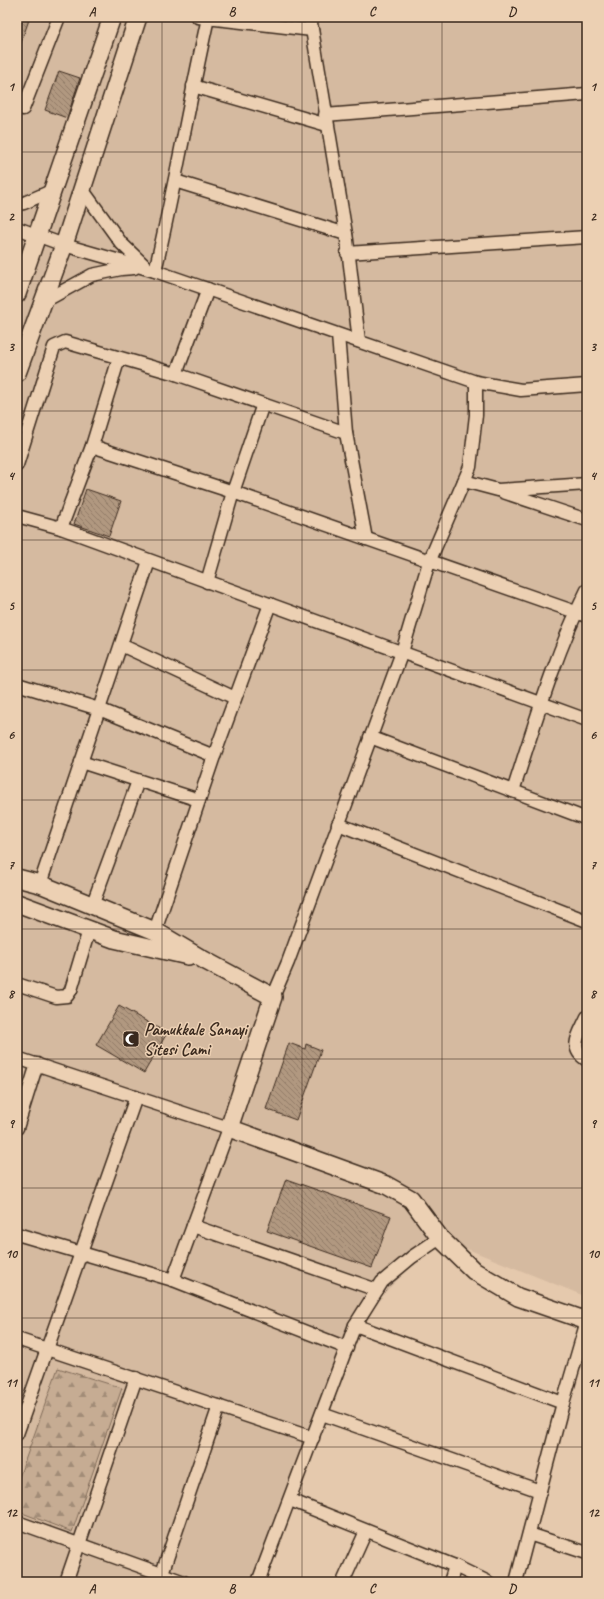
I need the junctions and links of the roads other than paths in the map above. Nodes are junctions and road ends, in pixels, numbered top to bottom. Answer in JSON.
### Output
{"nodes":[{"id":1,"x":59,"y":17,"type":"edge"},
{"id":2,"x":112,"y":17,"type":"edge"},
{"id":3,"x":138,"y":17,"type":"edge"},
{"id":4,"x":310,"y":17,"type":"edge"},
{"id":5,"x":203,"y":18,"type":"edge"},
{"id":6,"x":312,"y":30,"type":"junction"},
{"id":7,"x":193,"y":86,"type":"junction"},
{"id":8,"x":587,"y":94,"type":"edge"},
{"id":9,"x":22,"y":109,"type":"dead end"},
{"id":10,"x":326,"y":120,"type":"junction"},
{"id":11,"x":175,"y":181,"type":"junction"},
{"id":12,"x":82,"y":189,"type":"junction"},
{"id":13,"x":51,"y":191,"type":"junction"},
{"id":14,"x":17,"y":204,"type":"edge"},
{"id":15,"x":17,"y":228,"type":"edge"},
{"id":16,"x":346,"y":234,"type":"junction"},
{"id":17,"x":36,"y":236,"type":"junction"},
{"id":18,"x":587,"y":237,"type":"edge"},
{"id":19,"x":64,"y":245,"type":"junction"},
{"id":20,"x":348,"y":253,"type":"junction"},
{"id":21,"x":151,"y":269,"type":"junction"},
{"id":22,"x":19,"y":280,"type":"edge"},
{"id":23,"x":208,"y":289,"type":"junction"},
{"id":24,"x":43,"y":302,"type":"junction"},
{"id":25,"x":338,"y":335,"type":"junction"},
{"id":26,"x":359,"y":341,"type":"junction"},
{"id":27,"x":119,"y":358,"type":"junction"},
{"id":28,"x":17,"y":373,"type":"edge"},
{"id":29,"x":176,"y":374,"type":"junction"},
{"id":30,"x":476,"y":382,"type":"junction"},
{"id":31,"x":587,"y":385,"type":"edge"},
{"id":32,"x":263,"y":404,"type":"junction"},
{"id":33,"x":346,"y":433,"type":"junction"},
{"id":34,"x":92,"y":446,"type":"junction"},
{"id":35,"x":17,"y":466,"type":"edge"},
{"id":36,"x":464,"y":481,"type":"junction"},
{"id":37,"x":587,"y":484,"type":"edge"},
{"id":38,"x":498,"y":490,"type":"junction"},
{"id":39,"x":234,"y":492,"type":"junction"},
{"id":40,"x":17,"y":516,"type":"edge"},
{"id":41,"x":587,"y":520,"type":"edge"},
{"id":42,"x":61,"y":528,"type":"junction"},
{"id":43,"x":366,"y":540,"type":"junction"},
{"id":44,"x":149,"y":561,"type":"junction"},
{"id":45,"x":430,"y":562,"type":"junction"},
{"id":46,"x":207,"y":582,"type":"junction"},
{"id":47,"x":587,"y":590,"type":"edge"},
{"id":48,"x":270,"y":604,"type":"junction"},
{"id":49,"x":581,"y":614,"type":"edge"},
{"id":50,"x":121,"y":644,"type":"junction"},
{"id":51,"x":402,"y":652,"type":"junction"},
{"id":52,"x":17,"y":684,"type":"edge"},
{"id":53,"x":235,"y":698,"type":"junction"},
{"id":54,"x":542,"y":704,"type":"junction"},
{"id":55,"x":99,"y":709,"type":"junction"},
{"id":56,"x":587,"y":720,"type":"edge"},
{"id":57,"x":370,"y":737,"type":"junction"},
{"id":58,"x":214,"y":756,"type":"junction"},
{"id":59,"x":81,"y":762,"type":"junction"},
{"id":60,"x":138,"y":781,"type":"junction"},
{"id":61,"x":513,"y":791,"type":"junction"},
{"id":62,"x":199,"y":800,"type":"junction"},
{"id":63,"x":587,"y":819,"type":"edge"},
{"id":64,"x":338,"y":824,"type":"junction"},
{"id":65,"x":17,"y":878,"type":"edge"},
{"id":66,"x":40,"y":884,"type":"junction"},
{"id":67,"x":17,"y":903,"type":"edge"},
{"id":68,"x":92,"y":906,"type":"junction"},
{"id":69,"x":587,"y":921,"type":"edge"},
{"id":70,"x":89,"y":930,"type":"junction"},
{"id":71,"x":155,"y":931,"type":"junction"},
{"id":72,"x":204,"y":960,"type":"junction"},
{"id":73,"x":17,"y":984,"type":"edge"},
{"id":74,"x":273,"y":997,"type":"junction"},
{"id":75,"x":587,"y":1017,"type":"edge"},
{"id":76,"x":17,"y":1058,"type":"edge"},
{"id":77,"x":587,"y":1060,"type":"edge"},
{"id":78,"x":37,"y":1064,"type":"junction"},
{"id":79,"x":136,"y":1098,"type":"junction"},
{"id":80,"x":17,"y":1128,"type":"edge"},
{"id":81,"x":229,"y":1128,"type":"junction"},
{"id":82,"x":193,"y":1226,"type":"junction"},
{"id":83,"x":17,"y":1234,"type":"edge"},
{"id":84,"x":440,"y":1238,"type":"junction"},
{"id":85,"x":80,"y":1253,"type":"junction"},
{"id":86,"x":173,"y":1280,"type":"junction"},
{"id":87,"x":377,"y":1290,"type":"junction"},
{"id":88,"x":587,"y":1321,"type":"edge"},
{"id":89,"x":355,"y":1325,"type":"junction"},
{"id":90,"x":17,"y":1339,"type":"edge"},
{"id":91,"x":47,"y":1348,"type":"junction"},
{"id":92,"x":347,"y":1348,"type":"junction"},
{"id":93,"x":136,"y":1378,"type":"junction"},
{"id":94,"x":563,"y":1403,"type":"junction"},
{"id":95,"x":219,"y":1406,"type":"junction"},
{"id":96,"x":322,"y":1414,"type":"junction"},
{"id":97,"x":17,"y":1434,"type":"edge"},
{"id":98,"x":313,"y":1438,"type":"junction"},
{"id":99,"x":540,"y":1491,"type":"junction"},
{"id":100,"x":290,"y":1500,"type":"junction"},
{"id":101,"x":17,"y":1522,"type":"edge"},
{"id":102,"x":366,"y":1530,"type":"junction"},
{"id":103,"x":529,"y":1534,"type":"junction"},
{"id":104,"x":78,"y":1544,"type":"junction"},
{"id":105,"x":587,"y":1553,"type":"edge"},
{"id":106,"x":455,"y":1566,"type":"junction"},
{"id":107,"x":160,"y":1578,"type":"edge"},
{"id":108,"x":66,"y":1582,"type":"edge"},
{"id":109,"x":184,"y":1582,"type":"edge"},
{"id":110,"x":258,"y":1582,"type":"edge"},
{"id":111,"x":343,"y":1582,"type":"edge"},
{"id":112,"x":450,"y":1582,"type":"edge"},
{"id":113,"x":488,"y":1582,"type":"edge"},
{"id":114,"x":516,"y":1582,"type":"edge"}],
"edges":[{"from":1,"to":9,"type":"street"},
{"from":2,"to":13,"type":"street"},
{"from":3,"to":12,"type":"street"},
{"from":4,"to":6,"type":"street"},
{"from":5,"to":6,"type":"street"},
{"from":5,"to":7,"type":"street"},
{"from":6,"to":10,"type":"street"},
{"from":7,"to":10,"type":"street"},
{"from":7,"to":11,"type":"street"},
{"from":8,"to":10,"type":"street"},
{"from":10,"to":16,"type":"street"},
{"from":11,"to":16,"type":"street"},
{"from":11,"to":21,"type":"street"},
{"from":12,"to":19,"type":"street"},
{"from":12,"to":21,"type":"street"},
{"from":13,"to":14,"type":"street"},
{"from":13,"to":17,"type":"street"},
{"from":15,"to":17,"type":"street"},
{"from":16,"to":20,"type":"street"},
{"from":17,"to":19,"type":"street"},
{"from":17,"to":22,"type":"street"},
{"from":18,"to":20,"type":"street"},
{"from":19,"to":21,"type":"street"},
{"from":19,"to":24,"type":"street"},
{"from":20,"to":26,"type":"street"},
{"from":21,"to":23,"type":"street"},
{"from":21,"to":24,"type":"street"},
{"from":23,"to":25,"type":"street"},
{"from":23,"to":29,"type":"street"},
{"from":24,"to":28,"type":"street"},
{"from":25,"to":26,"type":"street"},
{"from":25,"to":33,"type":"street"},
{"from":26,"to":30,"type":"street"},
{"from":27,"to":29,"type":"street"},
{"from":27,"to":34,"type":"street"},
{"from":27,"to":35,"type":"street"},
{"from":29,"to":32,"type":"street"},
{"from":30,"to":31,"type":"street"},
{"from":30,"to":36,"type":"street"},
{"from":32,"to":33,"type":"street"},
{"from":32,"to":39,"type":"street"},
{"from":33,"to":43,"type":"street"},
{"from":34,"to":39,"type":"street"},
{"from":34,"to":42,"type":"street"},
{"from":36,"to":38,"type":"street"},
{"from":36,"to":45,"type":"street"},
{"from":37,"to":38,"type":"street"},
{"from":38,"to":41,"type":"street"},
{"from":39,"to":43,"type":"street"},
{"from":39,"to":46,"type":"street"},
{"from":40,"to":42,"type":"street"},
{"from":42,"to":44,"type":"street"},
{"from":43,"to":45,"type":"street"},
{"from":44,"to":46,"type":"street"},
{"from":44,"to":50,"type":"street"},
{"from":45,"to":49,"type":"street"},
{"from":45,"to":51,"type":"street"},
{"from":46,"to":48,"type":"street"},
{"from":47,"to":49,"type":"street"},
{"from":48,"to":51,"type":"street"},
{"from":48,"to":53,"type":"street"},
{"from":49,"to":54,"type":"street"},
{"from":50,"to":53,"type":"street"},
{"from":50,"to":55,"type":"street"},
{"from":51,"to":54,"type":"street"},
{"from":51,"to":57,"type":"street"},
{"from":52,"to":55,"type":"street"},
{"from":53,"to":58,"type":"street"},
{"from":54,"to":56,"type":"street"},
{"from":54,"to":61,"type":"street"},
{"from":55,"to":58,"type":"street"},
{"from":55,"to":59,"type":"street"},
{"from":57,"to":61,"type":"street"},
{"from":57,"to":64,"type":"street"},
{"from":58,"to":62,"type":"street"},
{"from":59,"to":60,"type":"street"},
{"from":59,"to":66,"type":"street"},
{"from":60,"to":62,"type":"street"},
{"from":60,"to":68,"type":"street"},
{"from":61,"to":63,"type":"street"},
{"from":62,"to":71,"type":"street"},
{"from":64,"to":69,"type":"street"},
{"from":64,"to":74,"type":"street"},
{"from":65,"to":66,"type":"street"},
{"from":66,"to":68,"type":"street"},
{"from":67,"to":70,"type":"street"},
{"from":68,"to":71,"type":"street"},
{"from":70,"to":72,"type":"street"},
{"from":70,"to":73,"type":"street"},
{"from":71,"to":72,"type":"street"},
{"from":72,"to":74,"type":"street"},
{"from":74,"to":81,"type":"street"},
{"from":75,"to":77,"type":"street"},
{"from":76,"to":78,"type":"street"},
{"from":78,"to":79,"type":"street"},
{"from":78,"to":80,"type":"street"},
{"from":79,"to":81,"type":"street"},
{"from":79,"to":85,"type":"street"},
{"from":81,"to":82,"type":"street"},
{"from":81,"to":84,"type":"street"},
{"from":82,"to":86,"type":"street"},
{"from":82,"to":87,"type":"street"},
{"from":83,"to":85,"type":"street"},
{"from":84,"to":87,"type":"street"},
{"from":84,"to":88,"type":"street"},
{"from":85,"to":86,"type":"street"},
{"from":85,"to":91,"type":"street"},
{"from":86,"to":92,"type":"street"},
{"from":87,"to":89,"type":"street"},
{"from":88,"to":94,"type":"street"},
{"from":89,"to":92,"type":"street"},
{"from":89,"to":94,"type":"street"},
{"from":90,"to":91,"type":"street"},
{"from":91,"to":93,"type":"street"},
{"from":91,"to":97,"type":"street"},
{"from":92,"to":96,"type":"street"},
{"from":93,"to":95,"type":"street"},
{"from":93,"to":104,"type":"street"},
{"from":94,"to":99,"type":"street"},
{"from":95,"to":98,"type":"street"},
{"from":95,"to":107,"type":"street"},
{"from":96,"to":98,"type":"street"},
{"from":96,"to":99,"type":"street"},
{"from":98,"to":100,"type":"street"},
{"from":99,"to":103,"type":"street"},
{"from":100,"to":102,"type":"street"},
{"from":100,"to":110,"type":"street"},
{"from":101,"to":104,"type":"street"},
{"from":102,"to":106,"type":"street"},
{"from":102,"to":111,"type":"street"},
{"from":103,"to":105,"type":"street"},
{"from":103,"to":114,"type":"street"},
{"from":104,"to":107,"type":"street"},
{"from":104,"to":108,"type":"street"},
{"from":106,"to":112,"type":"street"},
{"from":106,"to":113,"type":"street"},
{"from":107,"to":109,"type":"street"}]}
